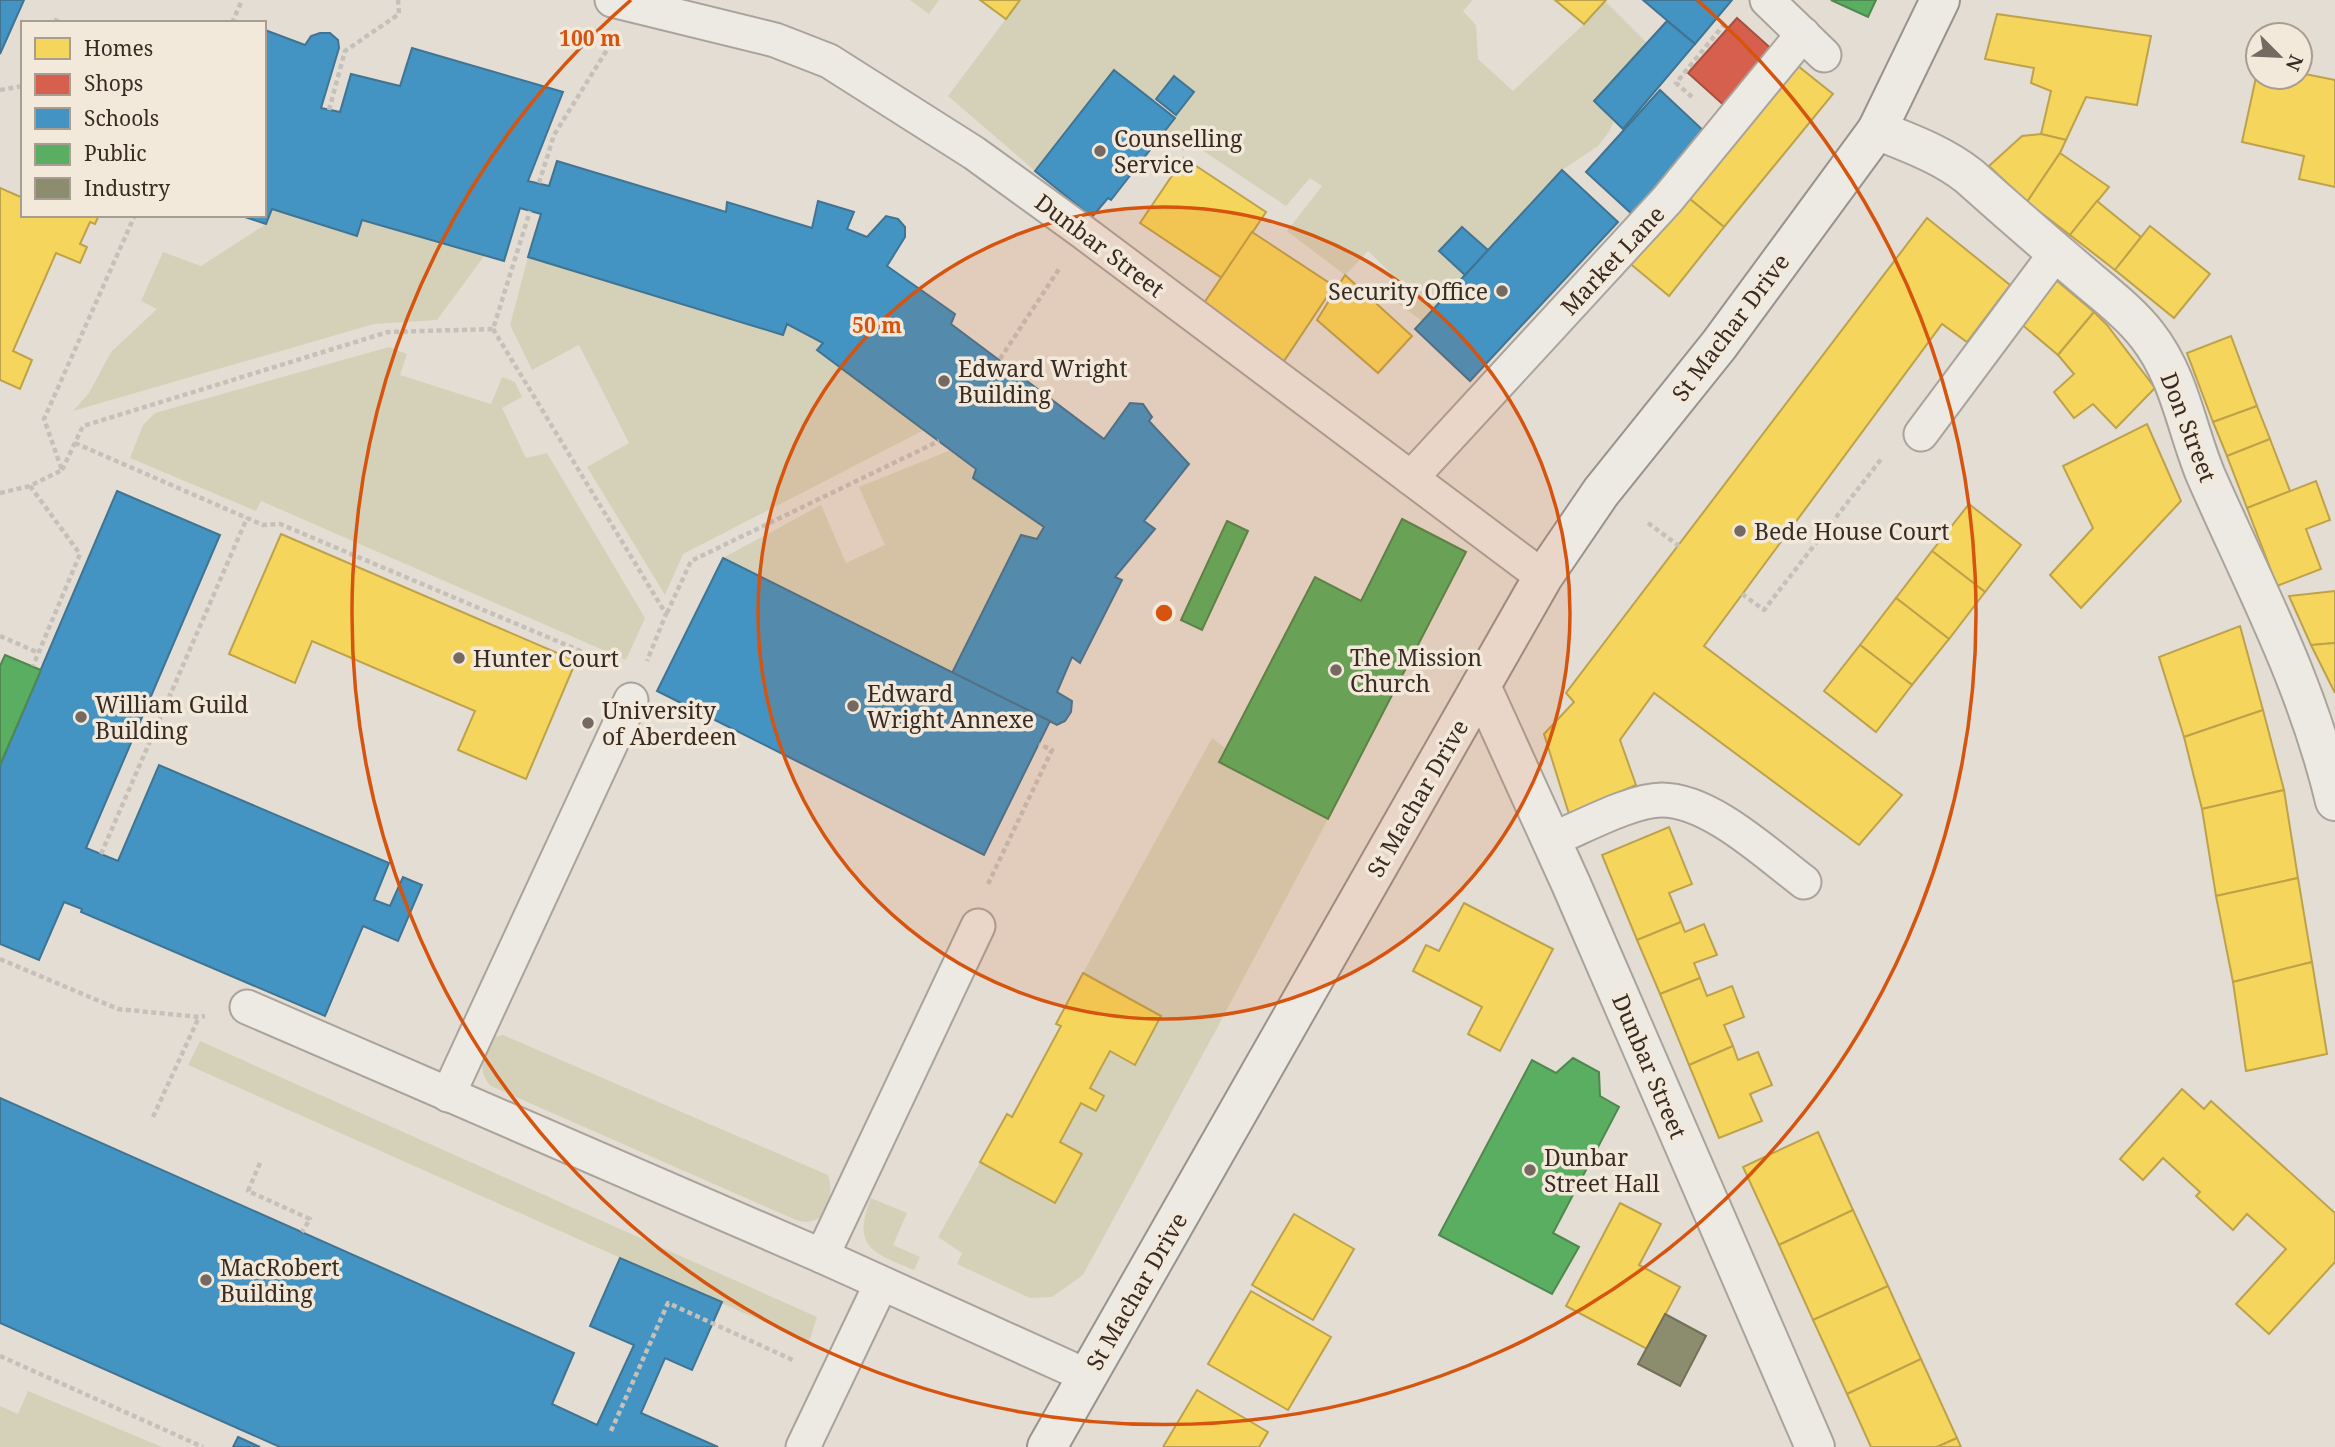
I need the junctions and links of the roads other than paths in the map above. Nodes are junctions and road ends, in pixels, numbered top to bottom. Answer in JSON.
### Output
{"nodes":[{"id":1,"x":1767,"y":0,"type":"edge"},
{"id":2,"x":1940,"y":0,"type":"edge"},
{"id":3,"x":623,"y":2,"type":"edge"},
{"id":4,"x":1877,"y":130,"type":"junction"},
{"id":5,"x":2056,"y":253,"type":"junction"},
{"id":6,"x":1921,"y":434,"type":"road end"},
{"id":7,"x":1411,"y":478,"type":"junction"},
{"id":8,"x":1543,"y":577,"type":"junction"},
{"id":9,"x":1481,"y":686,"type":"junction"},
{"id":10,"x":636,"y":688,"type":"road end"},
{"id":11,"x":2335,"y":801,"type":"edge"},
{"id":12,"x":1551,"y":840,"type":"junction"},
{"id":13,"x":1804,"y":882,"type":"dead end"},
{"id":14,"x":978,"y":926,"type":"dead end"},
{"id":15,"x":247,"y":1007,"type":"road end"},
{"id":16,"x":448,"y":1095,"type":"junction"},
{"id":17,"x":822,"y":1256,"type":"junction"},
{"id":18,"x":881,"y":1284,"type":"junction"},
{"id":19,"x":1087,"y":1376,"type":"junction"},
{"id":20,"x":803,"y":1447,"type":"edge"},
{"id":21,"x":1047,"y":1447,"type":"edge"},
{"id":22,"x":1815,"y":1447,"type":"edge"}],
"edges":[{"from":1,"to":7,"type":"lane","name":"Market Lane"},
{"from":2,"to":4,"type":"main road","name":"St Machar Drive"},
{"from":3,"to":7,"type":"lane","name":"Dunbar Street"},
{"from":4,"to":5,"type":"main road","name":"Don Street"},
{"from":4,"to":8,"type":"main road","name":"St Machar Drive"},
{"from":5,"to":6,"type":"lane"},
{"from":5,"to":11,"type":"main road","name":"Don Street"},
{"from":7,"to":8,"type":"lane","name":"Dunbar Street"},
{"from":8,"to":9,"type":"main road","name":"St Machar Drive"},
{"from":9,"to":12,"type":"main road","name":"Dunbar Street"},
{"from":9,"to":19,"type":"main road","name":"St Machar Drive"},
{"from":10,"to":16,"type":"lane"},
{"from":12,"to":13,"type":"lane"},
{"from":12,"to":22,"type":"main road","name":"Dunbar Street"},
{"from":14,"to":17,"type":"lane"},
{"from":15,"to":16,"type":"lane"},
{"from":16,"to":17,"type":"lane"},
{"from":17,"to":18,"type":"lane"},
{"from":18,"to":19,"type":"lane"},
{"from":18,"to":20,"type":"lane"},
{"from":19,"to":21,"type":"main road","name":"St Machar Drive"}]}
